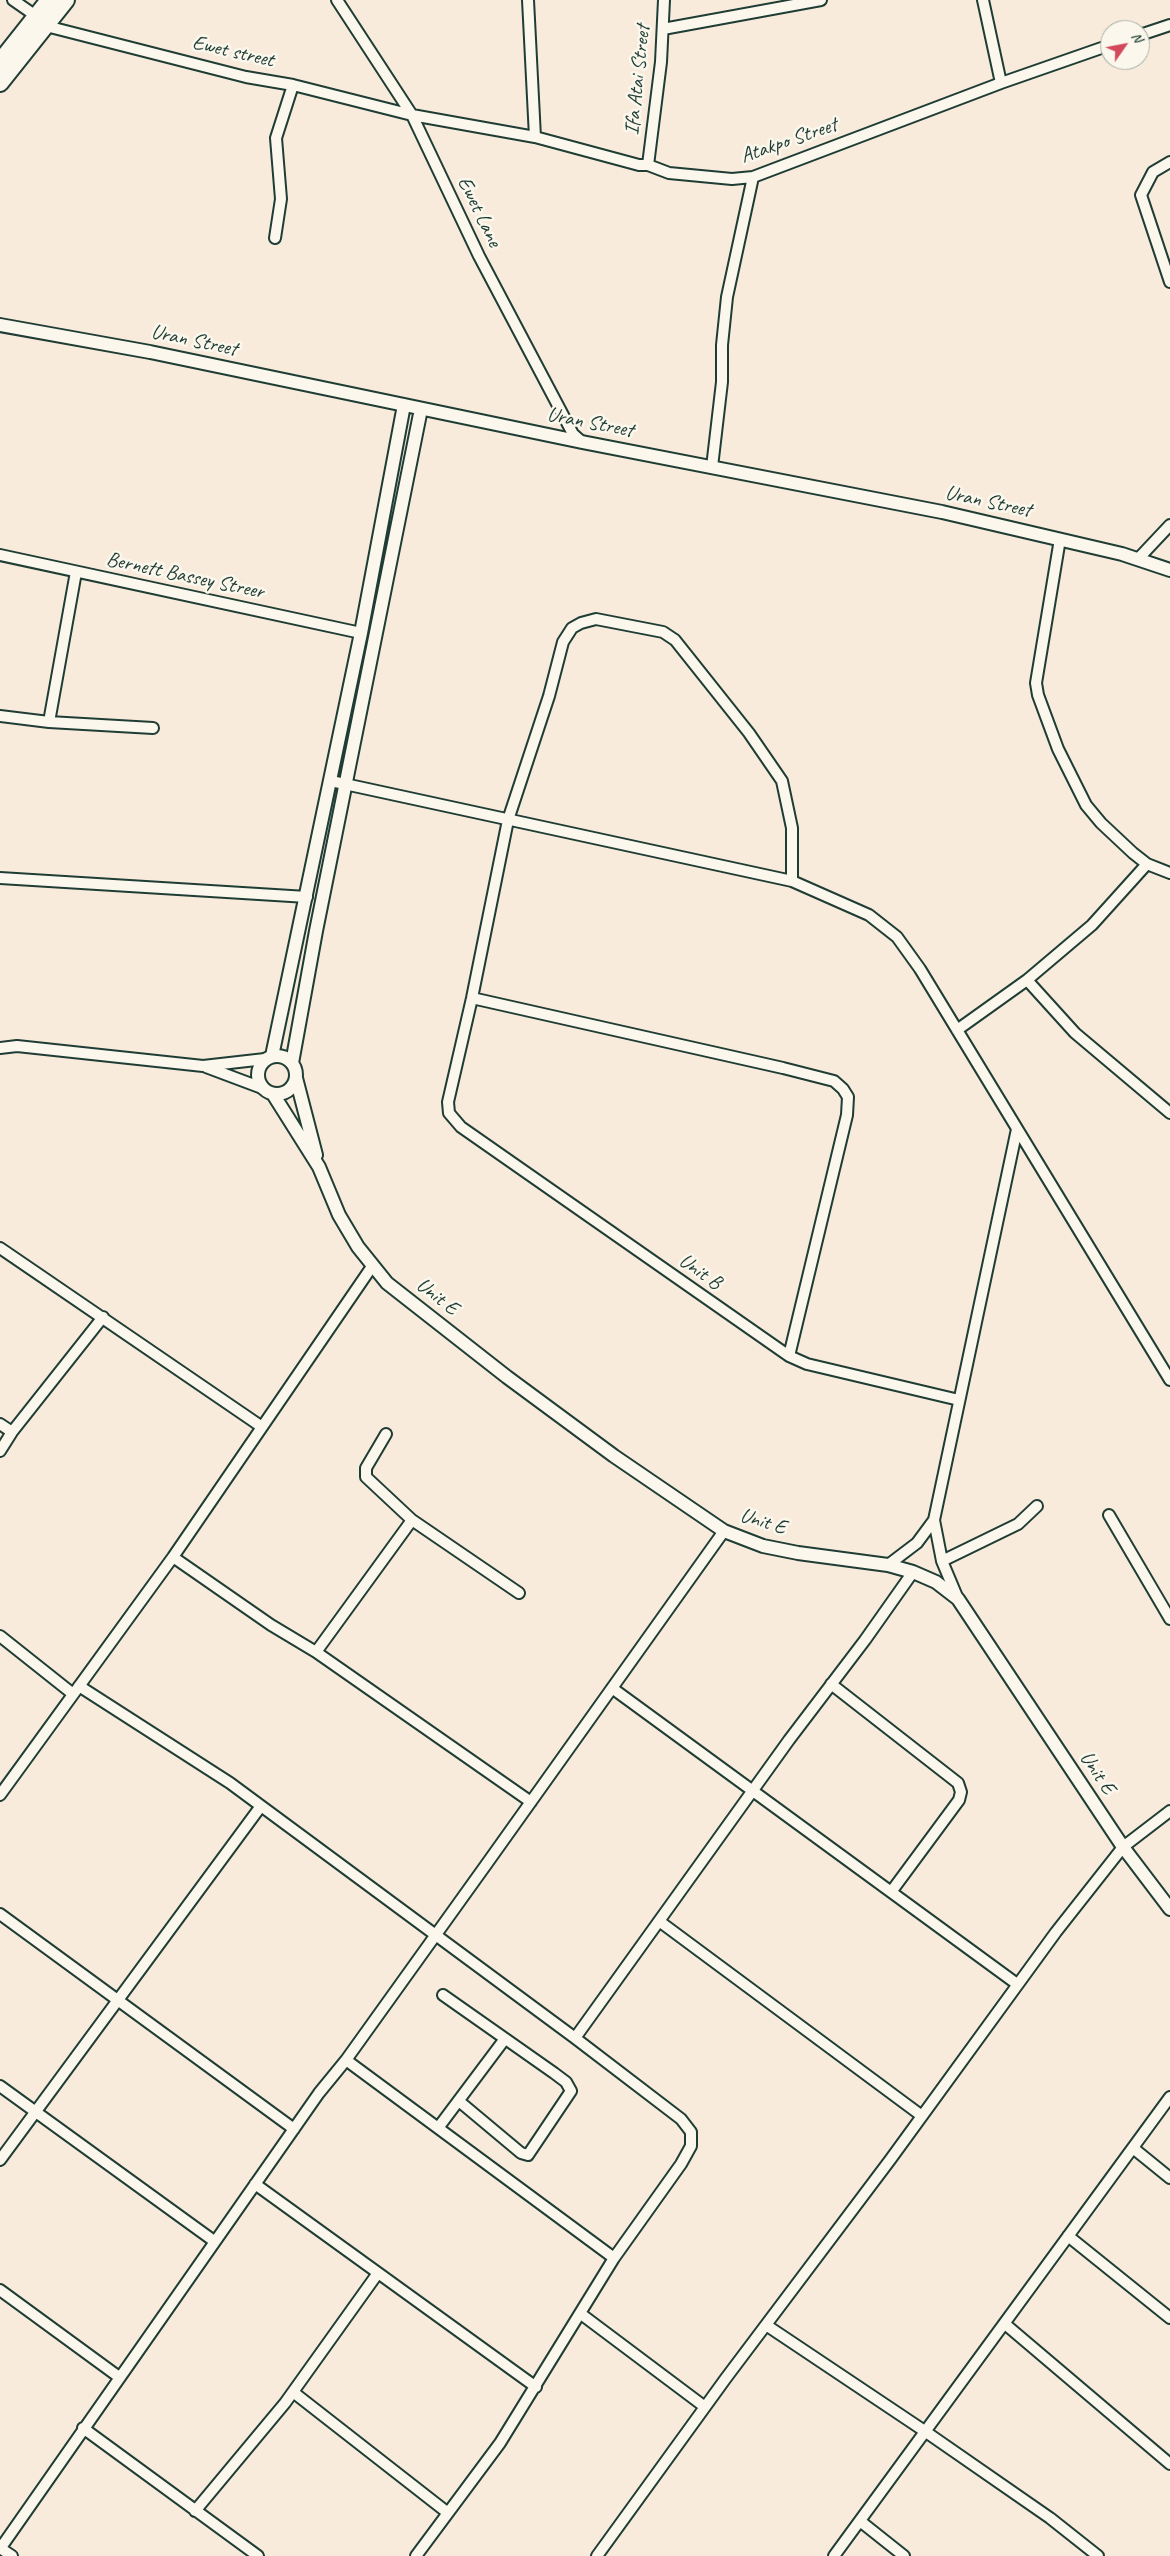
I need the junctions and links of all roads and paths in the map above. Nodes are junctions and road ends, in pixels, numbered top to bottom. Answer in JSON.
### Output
{"nodes":[{"id":1,"x":13,"y":0,"type":"edge"},
{"id":2,"x":49,"y":0,"type":"edge"},
{"id":3,"x":66,"y":0,"type":"edge"},
{"id":4,"x":337,"y":0,"type":"edge"},
{"id":5,"x":664,"y":0,"type":"edge"},
{"id":6,"x":821,"y":0,"type":"edge"},
{"id":7,"x":983,"y":0,"type":"edge"},
{"id":8,"x":528,"y":4,"type":"edge"},
{"id":9,"x":41,"y":21,"type":"junction"},
{"id":10,"x":1170,"y":25,"type":"edge"},
{"id":11,"x":663,"y":29,"type":"junction"},
{"id":12,"x":1150,"y":32,"type":"edge"},
{"id":13,"x":1100,"y":48,"type":"edge"},
{"id":14,"x":0,"y":62,"type":"edge"},
{"id":15,"x":0,"y":83,"type":"edge"},
{"id":16,"x":1001,"y":83,"type":"junction"},
{"id":17,"x":293,"y":85,"type":"junction"},
{"id":18,"x":412,"y":115,"type":"junction"},
{"id":19,"x":534,"y":137,"type":"junction"},
{"id":20,"x":1170,"y":162,"type":"edge"},
{"id":21,"x":648,"y":165,"type":"junction"},
{"id":22,"x":752,"y":177,"type":"junction"},
{"id":23,"x":275,"y":238,"type":"dead end"},
{"id":24,"x":1170,"y":282,"type":"edge"},
{"id":25,"x":0,"y":325,"type":"edge"},
{"id":26,"x":404,"y":405,"type":"junction"},
{"id":27,"x":421,"y":409,"type":"junction"},
{"id":28,"x":582,"y":442,"type":"junction"},
{"id":29,"x":712,"y":467,"type":"junction"},
{"id":30,"x":1170,"y":525,"type":"edge"},
{"id":31,"x":1060,"y":539,"type":"junction"},
{"id":32,"x":0,"y":555,"type":"edge"},
{"id":33,"x":1138,"y":559,"type":"junction"},
{"id":34,"x":1170,"y":570,"type":"edge"},
{"id":35,"x":76,"y":572,"type":"junction"},
{"id":36,"x":362,"y":633,"type":"junction"},
{"id":37,"x":0,"y":716,"type":"edge"},
{"id":38,"x":49,"y":722,"type":"junction"},
{"id":39,"x":153,"y":728,"type":"dead end"},
{"id":40,"x":331,"y":782,"type":"junction"},
{"id":41,"x":346,"y":785,"type":"junction"},
{"id":42,"x":508,"y":820,"type":"junction"},
{"id":43,"x":1147,"y":864,"type":"junction"},
{"id":44,"x":1170,"y":873,"type":"edge"},
{"id":45,"x":0,"y":878,"type":"edge"},
{"id":46,"x":792,"y":881,"type":"junction"},
{"id":47,"x":307,"y":897,"type":"junction"},
{"id":48,"x":1027,"y":980,"type":"junction"},
{"id":49,"x":472,"y":998,"type":"junction"},
{"id":50,"x":957,"y":1030,"type":"junction"},
{"id":51,"x":0,"y":1048,"type":"edge"},
{"id":52,"x":269,"y":1057,"type":"junction"},
{"id":53,"x":292,"y":1063,"type":"junction"},
{"id":54,"x":203,"y":1066,"type":"junction"},
{"id":55,"x":296,"y":1078,"type":"junction"},
{"id":56,"x":268,"y":1091,"type":"junction"},
{"id":57,"x":1170,"y":1113,"type":"edge"},
{"id":58,"x":1016,"y":1129,"type":"junction"},
{"id":59,"x":319,"y":1167,"type":"junction"},
{"id":60,"x":0,"y":1248,"type":"edge"},
{"id":61,"x":373,"y":1265,"type":"junction"},
{"id":62,"x":104,"y":1317,"type":"junction"},
{"id":63,"x":790,"y":1356,"type":"junction"},
{"id":64,"x":1170,"y":1380,"type":"edge"},
{"id":65,"x":959,"y":1400,"type":"junction"},
{"id":66,"x":0,"y":1424,"type":"edge"},
{"id":67,"x":262,"y":1427,"type":"junction"},
{"id":68,"x":12,"y":1432,"type":"junction"},
{"id":69,"x":386,"y":1434,"type":"dead end"},
{"id":70,"x":0,"y":1451,"type":"edge"},
{"id":71,"x":1038,"y":1506,"type":"dead end"},
{"id":72,"x":1109,"y":1514,"type":"dead end"},
{"id":73,"x":412,"y":1520,"type":"junction"},
{"id":74,"x":934,"y":1520,"type":"junction"},
{"id":75,"x":724,"y":1531,"type":"junction"},
{"id":76,"x":174,"y":1557,"type":"junction"},
{"id":77,"x":942,"y":1561,"type":"junction"},
{"id":78,"x":888,"y":1565,"type":"junction"},
{"id":79,"x":913,"y":1572,"type":"junction"},
{"id":80,"x":519,"y":1593,"type":"dead end"},
{"id":81,"x":958,"y":1599,"type":"junction"},
{"id":82,"x":1170,"y":1619,"type":"edge"},
{"id":83,"x":0,"y":1636,"type":"edge"},
{"id":84,"x":316,"y":1652,"type":"junction"},
{"id":85,"x":831,"y":1684,"type":"junction"},
{"id":86,"x":612,"y":1688,"type":"junction"},
{"id":87,"x":76,"y":1690,"type":"junction"},
{"id":88,"x":751,"y":1791,"type":"junction"},
{"id":89,"x":0,"y":1795,"type":"edge"},
{"id":90,"x":531,"y":1802,"type":"junction"},
{"id":91,"x":261,"y":1806,"type":"junction"},
{"id":92,"x":1170,"y":1811,"type":"edge"},
{"id":93,"x":1123,"y":1847,"type":"junction"},
{"id":94,"x":891,"y":1892,"type":"junction"},
{"id":95,"x":1170,"y":1909,"type":"edge"},
{"id":96,"x":0,"y":1914,"type":"edge"},
{"id":97,"x":659,"y":1921,"type":"junction"},
{"id":98,"x":436,"y":1934,"type":"junction"},
{"id":99,"x":1017,"y":1984,"type":"junction"},
{"id":100,"x":443,"y":1995,"type":"dead end"},
{"id":101,"x":117,"y":1999,"type":"junction"},
{"id":102,"x":575,"y":2038,"type":"junction"},
{"id":103,"x":504,"y":2040,"type":"junction"},
{"id":104,"x":346,"y":2060,"type":"junction"},
{"id":105,"x":0,"y":2086,"type":"edge"},
{"id":106,"x":1170,"y":2097,"type":"edge"},
{"id":107,"x":460,"y":2102,"type":"junction"},
{"id":108,"x":34,"y":2112,"type":"junction"},
{"id":109,"x":922,"y":2116,"type":"junction"},
{"id":110,"x":438,"y":2128,"type":"junction"},
{"id":111,"x":294,"y":2129,"type":"junction"},
{"id":112,"x":1133,"y":2148,"type":"junction"},
{"id":113,"x":0,"y":2160,"type":"edge"},
{"id":114,"x":1170,"y":2178,"type":"edge"},
{"id":115,"x":255,"y":2184,"type":"junction"},
{"id":116,"x":1068,"y":2236,"type":"junction"},
{"id":117,"x":214,"y":2241,"type":"junction"},
{"id":118,"x":614,"y":2258,"type":"junction"},
{"id":119,"x":378,"y":2272,"type":"junction"},
{"id":120,"x":0,"y":2290,"type":"edge"},
{"id":121,"x":581,"y":2314,"type":"junction"},
{"id":122,"x":1170,"y":2318,"type":"edge"},
{"id":123,"x":1005,"y":2324,"type":"junction"},
{"id":124,"x":766,"y":2325,"type":"junction"},
{"id":125,"x":119,"y":2376,"type":"junction"},
{"id":126,"x":536,"y":2387,"type":"junction"},
{"id":127,"x":293,"y":2392,"type":"junction"},
{"id":128,"x":705,"y":2407,"type":"junction"},
{"id":129,"x":84,"y":2428,"type":"junction"},
{"id":130,"x":926,"y":2432,"type":"junction"},
{"id":131,"x":1170,"y":2464,"type":"edge"},
{"id":132,"x":195,"y":2512,"type":"junction"},
{"id":133,"x":448,"y":2513,"type":"junction"},
{"id":134,"x":860,"y":2521,"type":"junction"},
{"id":135,"x":0,"y":2548,"type":"edge"},
{"id":136,"x":12,"y":2556,"type":"edge"},
{"id":137,"x":258,"y":2556,"type":"edge"},
{"id":138,"x":416,"y":2556,"type":"edge"},
{"id":139,"x":597,"y":2556,"type":"edge"},
{"id":140,"x":834,"y":2556,"type":"edge"},
{"id":141,"x":904,"y":2556,"type":"edge"},
{"id":142,"x":1098,"y":2556,"type":"edge"}],
"edges":[{"from":1,"to":9,"type":"street"},
{"from":2,"to":9,"type":"highway"},
{"from":3,"to":9,"type":"highway"},
{"from":4,"to":18,"type":"street","name":"Ewet Lane"},
{"from":5,"to":11,"type":"street","name":"Ifa Atai Street"},
{"from":6,"to":11,"type":"street"},
{"from":7,"to":16,"type":"street"},
{"from":8,"to":19,"type":"street"},
{"from":9,"to":14,"type":"highway"},
{"from":9,"to":15,"type":"highway"},
{"from":9,"to":17,"type":"street","name":"Ewet street"},
{"from":10,"to":12,"type":"street"},
{"from":11,"to":21,"type":"street","name":"Ifa Atai Street"},
{"from":13,"to":16,"type":"street","name":"Atakpo Street"},
{"from":16,"to":22,"type":"street","name":"Atakpo Street"},
{"from":17,"to":18,"type":"street","name":"Ewet street"},
{"from":17,"to":23,"type":"street"},
{"from":18,"to":19,"type":"street","name":"Atakpo Street"},
{"from":18,"to":28,"type":"street","name":"Ewet Lane"},
{"from":19,"to":21,"type":"street","name":"Atakpo Street"},
{"from":20,"to":24,"type":"street"},
{"from":21,"to":22,"type":"street","name":"Atakpo Street"},
{"from":22,"to":29,"type":"street"},
{"from":25,"to":26,"type":"street","name":"Uran Street"},
{"from":26,"to":27,"type":"street","name":"Uran Street"},
{"from":26,"to":36,"type":"street"},
{"from":27,"to":28,"type":"street","name":"Uran Street"},
{"from":27,"to":41,"type":"street"},
{"from":28,"to":29,"type":"street","name":"Uran Street"},
{"from":29,"to":31,"type":"street","name":"Uran Street"},
{"from":30,"to":33,"type":"street"},
{"from":31,"to":33,"type":"street","name":"Uran Street"},
{"from":31,"to":43,"type":"street"},
{"from":32,"to":35,"type":"street","name":"Bernett Bassey Streer"},
{"from":33,"to":34,"type":"street","name":"Uran Street"},
{"from":35,"to":36,"type":"street","name":"Bernett Bassey Streer"},
{"from":35,"to":38,"type":"street"},
{"from":36,"to":40,"type":"street"},
{"from":37,"to":38,"type":"street"},
{"from":38,"to":39,"type":"street"},
{"from":40,"to":41,"type":"street"},
{"from":40,"to":47,"type":"street"},
{"from":41,"to":42,"type":"street"},
{"from":41,"to":53,"type":"street"},
{"from":42,"to":46,"type":"street"},
{"from":42,"to":46,"type":"street"},
{"from":42,"to":49,"type":"street"},
{"from":43,"to":44,"type":"street"},
{"from":43,"to":48,"type":"street"},
{"from":45,"to":47,"type":"street"},
{"from":46,"to":50,"type":"street"},
{"from":47,"to":52,"type":"street"},
{"from":48,"to":50,"type":"street"},
{"from":48,"to":57,"type":"street"},
{"from":49,"to":63,"type":"street","name":"Unit B"},
{"from":49,"to":63,"type":"street"},
{"from":50,"to":58,"type":"street"},
{"from":51,"to":54,"type":"street"},
{"from":52,"to":53,"type":"street"},
{"from":52,"to":54,"type":"street"},
{"from":52,"to":56,"type":"street"},
{"from":53,"to":55,"type":"street"},
{"from":54,"to":56,"type":"street"},
{"from":55,"to":56,"type":"street"},
{"from":55,"to":59,"type":"street"},
{"from":56,"to":59,"type":"street"},
{"from":58,"to":64,"type":"street"},
{"from":58,"to":65,"type":"street"},
{"from":59,"to":61,"type":"street","name":"Unit E"},
{"from":60,"to":62,"type":"street"},
{"from":61,"to":67,"type":"street"},
{"from":61,"to":75,"type":"street","name":"Unit E"},
{"from":62,"to":67,"type":"street"},
{"from":62,"to":68,"type":"street"},
{"from":63,"to":65,"type":"street","name":"Unit B"},
{"from":65,"to":74,"type":"street"},
{"from":66,"to":68,"type":"street"},
{"from":67,"to":76,"type":"street"},
{"from":68,"to":70,"type":"street"},
{"from":69,"to":73,"type":"street"},
{"from":71,"to":77,"type":"street"},
{"from":72,"to":82,"type":"street"},
{"from":73,"to":80,"type":"street"},
{"from":73,"to":84,"type":"street"},
{"from":74,"to":77,"type":"street"},
{"from":74,"to":78,"type":"street"},
{"from":75,"to":78,"type":"street","name":"Unit E"},
{"from":75,"to":86,"type":"street"},
{"from":76,"to":84,"type":"street"},
{"from":76,"to":87,"type":"street"},
{"from":77,"to":81,"type":"street"},
{"from":78,"to":79,"type":"street","name":"Unit E"},
{"from":79,"to":81,"type":"street","name":"Unit E"},
{"from":79,"to":85,"type":"street"},
{"from":81,"to":93,"type":"street","name":"Unit E"},
{"from":83,"to":87,"type":"street"},
{"from":84,"to":90,"type":"street"},
{"from":85,"to":88,"type":"street"},
{"from":85,"to":94,"type":"street"},
{"from":86,"to":88,"type":"street"},
{"from":86,"to":90,"type":"street"},
{"from":87,"to":89,"type":"street"},
{"from":87,"to":91,"type":"street"},
{"from":88,"to":94,"type":"street"},
{"from":88,"to":97,"type":"street"},
{"from":90,"to":98,"type":"street"},
{"from":91,"to":98,"type":"street"},
{"from":91,"to":101,"type":"street"},
{"from":92,"to":93,"type":"street"},
{"from":93,"to":95,"type":"street","name":"Unit E"},
{"from":93,"to":99,"type":"street"},
{"from":94,"to":99,"type":"street"},
{"from":96,"to":101,"type":"street"},
{"from":97,"to":102,"type":"street"},
{"from":97,"to":109,"type":"street"},
{"from":98,"to":102,"type":"street"},
{"from":98,"to":104,"type":"street"},
{"from":99,"to":109,"type":"street"},
{"from":100,"to":103,"type":"street"},
{"from":101,"to":108,"type":"street"},
{"from":101,"to":111,"type":"street"},
{"from":102,"to":118,"type":"street"},
{"from":103,"to":107,"type":"street"},
{"from":103,"to":107,"type":"street"},
{"from":104,"to":110,"type":"street"},
{"from":104,"to":111,"type":"street"},
{"from":105,"to":108,"type":"street"},
{"from":106,"to":112,"type":"street"},
{"from":107,"to":110,"type":"street"},
{"from":108,"to":113,"type":"street"},
{"from":108,"to":117,"type":"street"},
{"from":109,"to":124,"type":"street"},
{"from":110,"to":118,"type":"street"},
{"from":111,"to":115,"type":"street"},
{"from":112,"to":114,"type":"street"},
{"from":112,"to":116,"type":"street"},
{"from":115,"to":117,"type":"street"},
{"from":115,"to":119,"type":"street"},
{"from":116,"to":122,"type":"street"},
{"from":116,"to":123,"type":"street"},
{"from":117,"to":125,"type":"street"},
{"from":118,"to":121,"type":"street"},
{"from":119,"to":126,"type":"street"},
{"from":119,"to":127,"type":"street"},
{"from":120,"to":125,"type":"street"},
{"from":121,"to":126,"type":"street"},
{"from":121,"to":128,"type":"street"},
{"from":123,"to":130,"type":"street"},
{"from":123,"to":131,"type":"street"},
{"from":124,"to":128,"type":"street"},
{"from":124,"to":130,"type":"street"},
{"from":125,"to":129,"type":"street"},
{"from":126,"to":133,"type":"street"},
{"from":127,"to":132,"type":"street"},
{"from":127,"to":133,"type":"street"},
{"from":128,"to":139,"type":"street"},
{"from":129,"to":132,"type":"street"},
{"from":129,"to":135,"type":"street"},
{"from":130,"to":134,"type":"street"},
{"from":130,"to":142,"type":"street"},
{"from":132,"to":137,"type":"street"},
{"from":133,"to":138,"type":"street"},
{"from":134,"to":140,"type":"street"},
{"from":134,"to":141,"type":"street"},
{"from":135,"to":136,"type":"street"}]}
